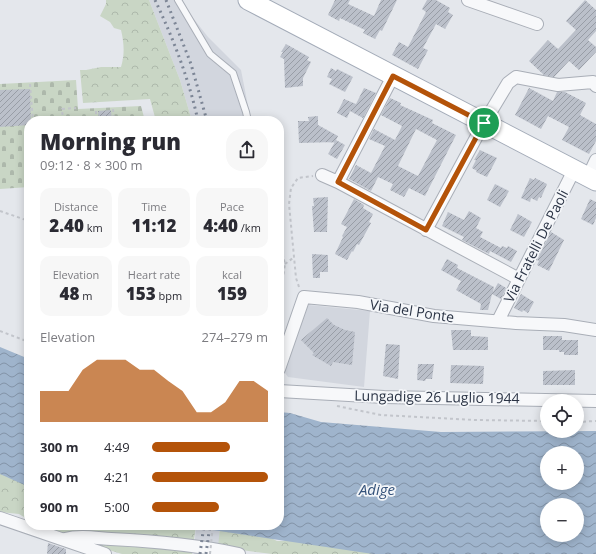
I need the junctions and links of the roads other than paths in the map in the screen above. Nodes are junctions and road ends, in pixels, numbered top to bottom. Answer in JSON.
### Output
{"nodes":[{"id":1,"x":178,"y":0,"type":"edge"},
{"id":2,"x":248,"y":0,"type":"edge"},
{"id":3,"x":468,"y":0,"type":"edge"},
{"id":4,"x":489,"y":4,"type":"edge"},
{"id":5,"x":537,"y":24,"type":"dead end"},
{"id":6,"x":393,"y":76,"type":"junction"},
{"id":7,"x":595,"y":82,"type":"edge"},
{"id":8,"x":247,"y":116,"type":"edge"},
{"id":9,"x":484,"y":123,"type":"junction"},
{"id":10,"x":596,"y":160,"type":"edge"},
{"id":11,"x":322,"y":175,"type":"road end"},
{"id":12,"x":586,"y":176,"type":"edge"},
{"id":13,"x":338,"y":182,"type":"junction"},
{"id":14,"x":426,"y":230,"type":"junction"},
{"id":15,"x":519,"y":279,"type":"junction"},
{"id":16,"x":498,"y":321,"type":"junction"},
{"id":17,"x":596,"y":330,"type":"edge"},
{"id":18,"x":284,"y":355,"type":"edge"},
{"id":19,"x":284,"y":391,"type":"edge"},
{"id":20,"x":596,"y":401,"type":"edge"},
{"id":21,"x":0,"y":518,"type":"edge"},
{"id":22,"x":24,"y":526,"type":"edge"},
{"id":23,"x":37,"y":530,"type":"edge"},
{"id":24,"x":65,"y":539,"type":"junction"},
{"id":25,"x":105,"y":554,"type":"edge"},
{"id":26,"x":239,"y":554,"type":"edge"}],
"edges":[{"from":1,"to":8,"type":"lane"},
{"from":2,"to":6,"type":"main road"},
{"from":3,"to":4,"type":"street"},
{"from":4,"to":5,"type":"street"},
{"from":6,"to":9,"type":"main road"},
{"from":6,"to":13,"type":"street"},
{"from":7,"to":9,"type":"street"},
{"from":9,"to":12,"type":"main road"},
{"from":9,"to":14,"type":"street"},
{"from":10,"to":12,"type":"street","name":"Via Fratelli De Paoli"},
{"from":11,"to":13,"type":"street"},
{"from":12,"to":15,"type":"street","name":"Via Fratelli De Paoli"},
{"from":13,"to":14,"type":"street"},
{"from":14,"to":15,"type":"street"},
{"from":15,"to":16,"type":"street","name":"Via Fratelli De Paoli"},
{"from":16,"to":17,"type":"street","name":"Via del Ponte"},
{"from":16,"to":18,"type":"street","name":"Via del Ponte"},
{"from":19,"to":20,"type":"street","name":"Lungadige 26 Luglio 1944"},
{"from":21,"to":22,"type":"street"},
{"from":23,"to":24,"type":"street"},
{"from":24,"to":25,"type":"street"},
{"from":24,"to":26,"type":"street"}]}
